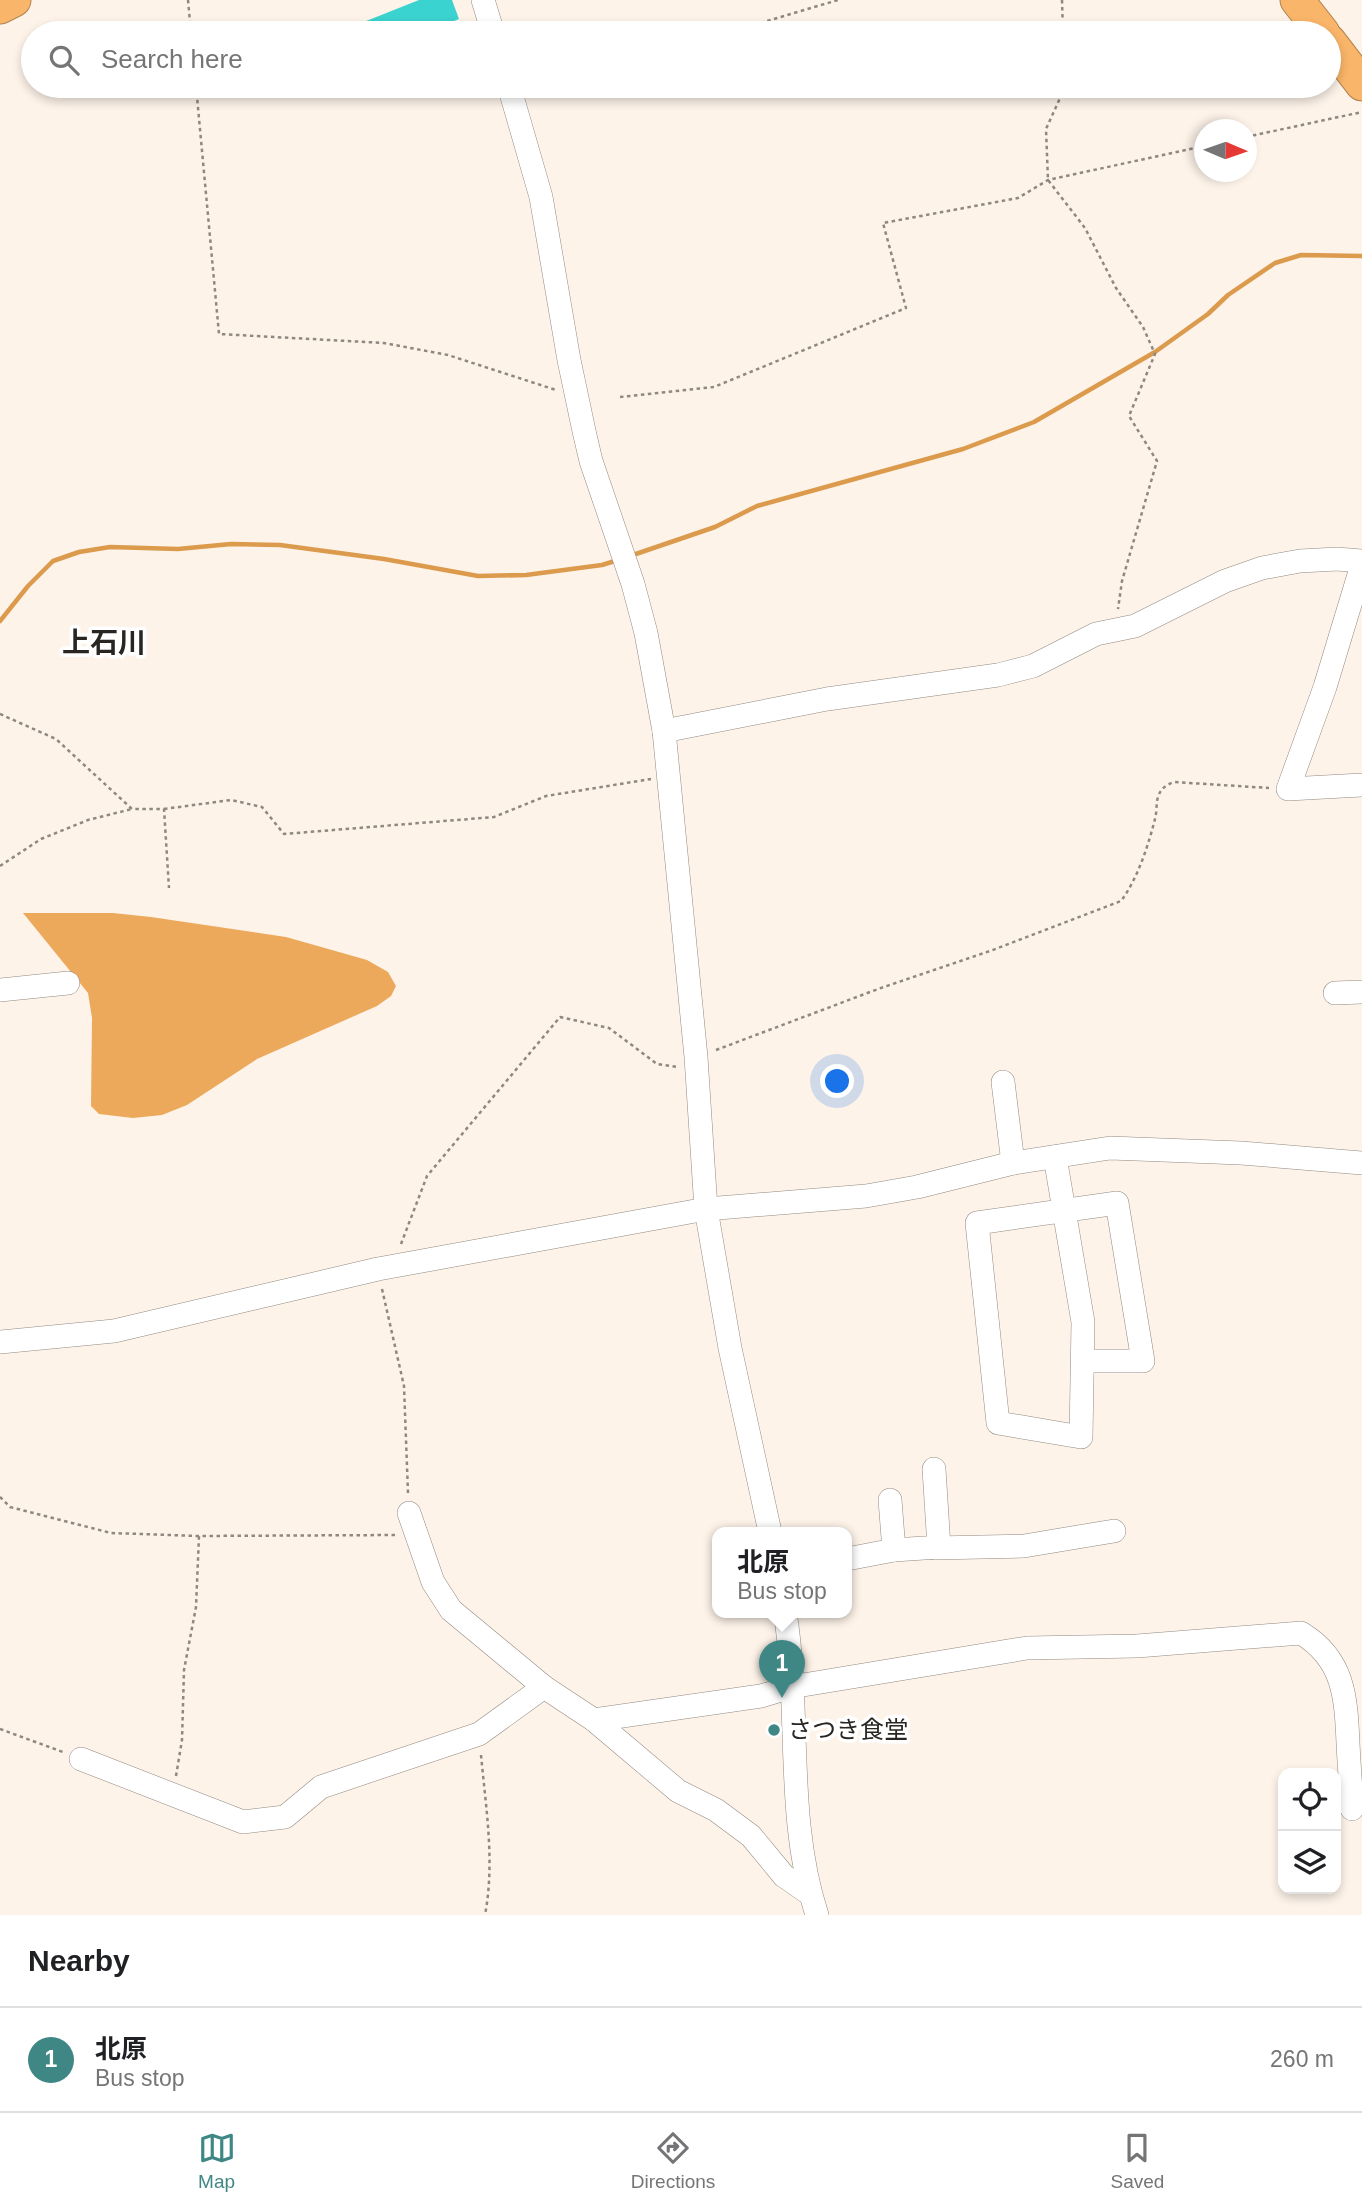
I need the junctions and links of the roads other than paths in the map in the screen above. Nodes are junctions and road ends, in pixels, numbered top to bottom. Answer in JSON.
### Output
{"nodes":[{"id":1,"x":14,"y":0,"type":"edge"},
{"id":2,"x":483,"y":0,"type":"edge"},
{"id":3,"x":1297,"y":0,"type":"edge"},
{"id":4,"x":0,"y":7,"type":"edge"},
{"id":5,"x":490,"y":21,"type":"edge"},
{"id":6,"x":1314,"y":21,"type":"edge"},
{"id":7,"x":1341,"y":57,"type":"edge"},
{"id":8,"x":1362,"y":85,"type":"edge"},
{"id":9,"x":512,"y":98,"type":"edge"},
{"id":10,"x":1362,"y":563,"type":"edge"},
{"id":11,"x":664,"y":731,"type":"junction"},
{"id":12,"x":1362,"y":785,"type":"edge"},
{"id":13,"x":68,"y":983,"type":"dead end"},
{"id":14,"x":0,"y":990,"type":"edge"},
{"id":15,"x":1362,"y":992,"type":"edge"},
{"id":16,"x":1335,"y":993,"type":"dead end"},
{"id":17,"x":1003,"y":1082,"type":"dead end"},
{"id":18,"x":1055,"y":1157,"type":"junction"},
{"id":19,"x":1013,"y":1163,"type":"junction"},
{"id":20,"x":1362,"y":1163,"type":"edge"},
{"id":21,"x":706,"y":1209,"type":"junction"},
{"id":22,"x":1064,"y":1210,"type":"junction"},
{"id":23,"x":0,"y":1342,"type":"edge"},
{"id":24,"x":1083,"y":1361,"type":"junction"},
{"id":25,"x":934,"y":1469,"type":"dead end"},
{"id":26,"x":890,"y":1500,"type":"dead end"},
{"id":27,"x":412,"y":1524,"type":"road end"},
{"id":28,"x":769,"y":1527,"type":"edge"},
{"id":29,"x":1114,"y":1531,"type":"dead end"},
{"id":30,"x":935,"y":1548,"type":"junction"},
{"id":31,"x":894,"y":1550,"type":"junction"},
{"id":32,"x":852,"y":1558,"type":"edge"},
{"id":33,"x":785,"y":1618,"type":"edge"},
{"id":34,"x":544,"y":1687,"type":"junction"},
{"id":35,"x":791,"y":1687,"type":"junction"},
{"id":36,"x":594,"y":1720,"type":"junction"},
{"id":37,"x":81,"y":1759,"type":"road end"},
{"id":38,"x":1352,"y":1809,"type":"dead end"},
{"id":39,"x":814,"y":1905,"type":"edge"}],
"edges":[{"from":1,"to":4,"type":"highway"},
{"from":2,"to":5,"type":"street"},
{"from":3,"to":6,"type":"highway"},
{"from":7,"to":8,"type":"highway"},
{"from":9,"to":11,"type":"street"},
{"from":10,"to":11,"type":"street"},
{"from":10,"to":12,"type":"street"},
{"from":11,"to":21,"type":"street"},
{"from":13,"to":14,"type":"street"},
{"from":15,"to":16,"type":"street"},
{"from":17,"to":19,"type":"street"},
{"from":18,"to":19,"type":"street"},
{"from":18,"to":20,"type":"street"},
{"from":18,"to":22,"type":"street"},
{"from":19,"to":21,"type":"street"},
{"from":21,"to":23,"type":"street"},
{"from":21,"to":28,"type":"street"},
{"from":22,"to":24,"type":"street"},
{"from":22,"to":24,"type":"street"},
{"from":22,"to":24,"type":"street"},
{"from":25,"to":30,"type":"street"},
{"from":26,"to":31,"type":"street"},
{"from":27,"to":34,"type":"street"},
{"from":29,"to":30,"type":"street"},
{"from":30,"to":31,"type":"street"},
{"from":31,"to":32,"type":"street"},
{"from":33,"to":35,"type":"street"},
{"from":34,"to":36,"type":"street"},
{"from":34,"to":37,"type":"street"},
{"from":35,"to":36,"type":"street"},
{"from":35,"to":38,"type":"street"},
{"from":35,"to":39,"type":"street"},
{"from":36,"to":39,"type":"street"}]}
